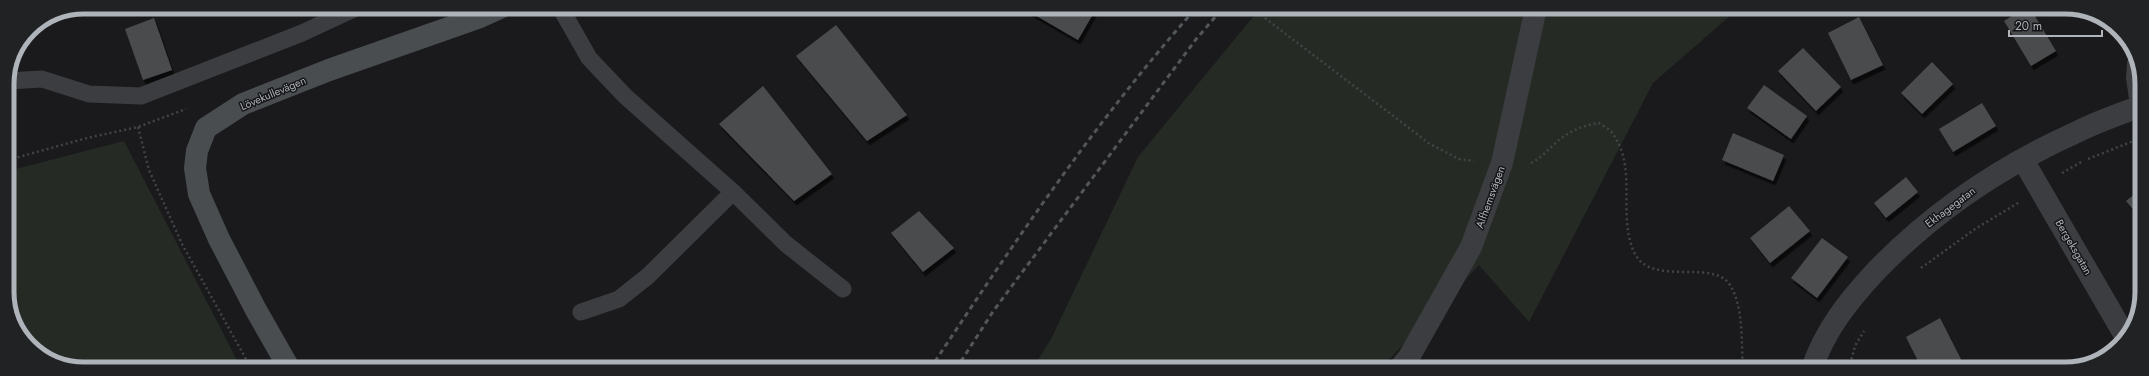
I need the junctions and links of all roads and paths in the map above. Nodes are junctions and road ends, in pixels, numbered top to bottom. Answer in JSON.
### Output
{"nodes":[{"id":1,"x":343,"y":14,"type":"edge"},
{"id":2,"x":487,"y":14,"type":"edge"},
{"id":3,"x":564,"y":14,"type":"edge"},
{"id":4,"x":1260,"y":14,"type":"edge"},
{"id":5,"x":1535,"y":14,"type":"edge"},
{"id":6,"x":14,"y":81,"type":"edge"},
{"id":7,"x":2135,"y":108,"type":"edge"},
{"id":8,"x":2135,"y":140,"type":"edge"},
{"id":9,"x":14,"y":158,"type":"edge"},
{"id":10,"x":2023,"y":160,"type":"junction"},
{"id":11,"x":1502,"y":163,"type":"junction"},
{"id":12,"x":2040,"y":190,"type":"junction"},
{"id":13,"x":733,"y":192,"type":"junction"},
{"id":14,"x":1918,"y":271,"type":"dead end"},
{"id":15,"x":843,"y":289,"type":"dead end"},
{"id":16,"x":581,"y":312,"type":"dead end"},
{"id":17,"x":1866,"y":328,"type":"dead end"},
{"id":18,"x":2123,"y":332,"type":"edge"},
{"id":19,"x":248,"y":362,"type":"edge"},
{"id":20,"x":286,"y":362,"type":"edge"},
{"id":21,"x":1404,"y":362,"type":"edge"},
{"id":22,"x":1744,"y":362,"type":"edge"},
{"id":23,"x":1815,"y":362,"type":"edge"},
{"id":24,"x":1851,"y":362,"type":"edge"}],
"edges":[{"from":1,"to":6,"type":"lane"},
{"from":2,"to":20,"type":"street","name":"Lövekullevägen"},
{"from":3,"to":13,"type":"lane"},
{"from":4,"to":11,"type":"path"},
{"from":5,"to":11,"type":"street","name":"Alfhemsvägen"},
{"from":7,"to":10,"type":"street","name":"Ekhagegatan"},
{"from":8,"to":12,"type":"path"},
{"from":9,"to":19,"type":"path"},
{"from":10,"to":12,"type":"street","name":"Bergeksgatan"},
{"from":10,"to":23,"type":"street","name":"Ekhagegatan"},
{"from":11,"to":21,"type":"street","name":"Alfhemsvägen"},
{"from":11,"to":22,"type":"path"},
{"from":12,"to":14,"type":"path"},
{"from":12,"to":18,"type":"street","name":"Bergeksgatan"},
{"from":13,"to":15,"type":"lane"},
{"from":13,"to":16,"type":"lane"},
{"from":17,"to":24,"type":"path"}]}
